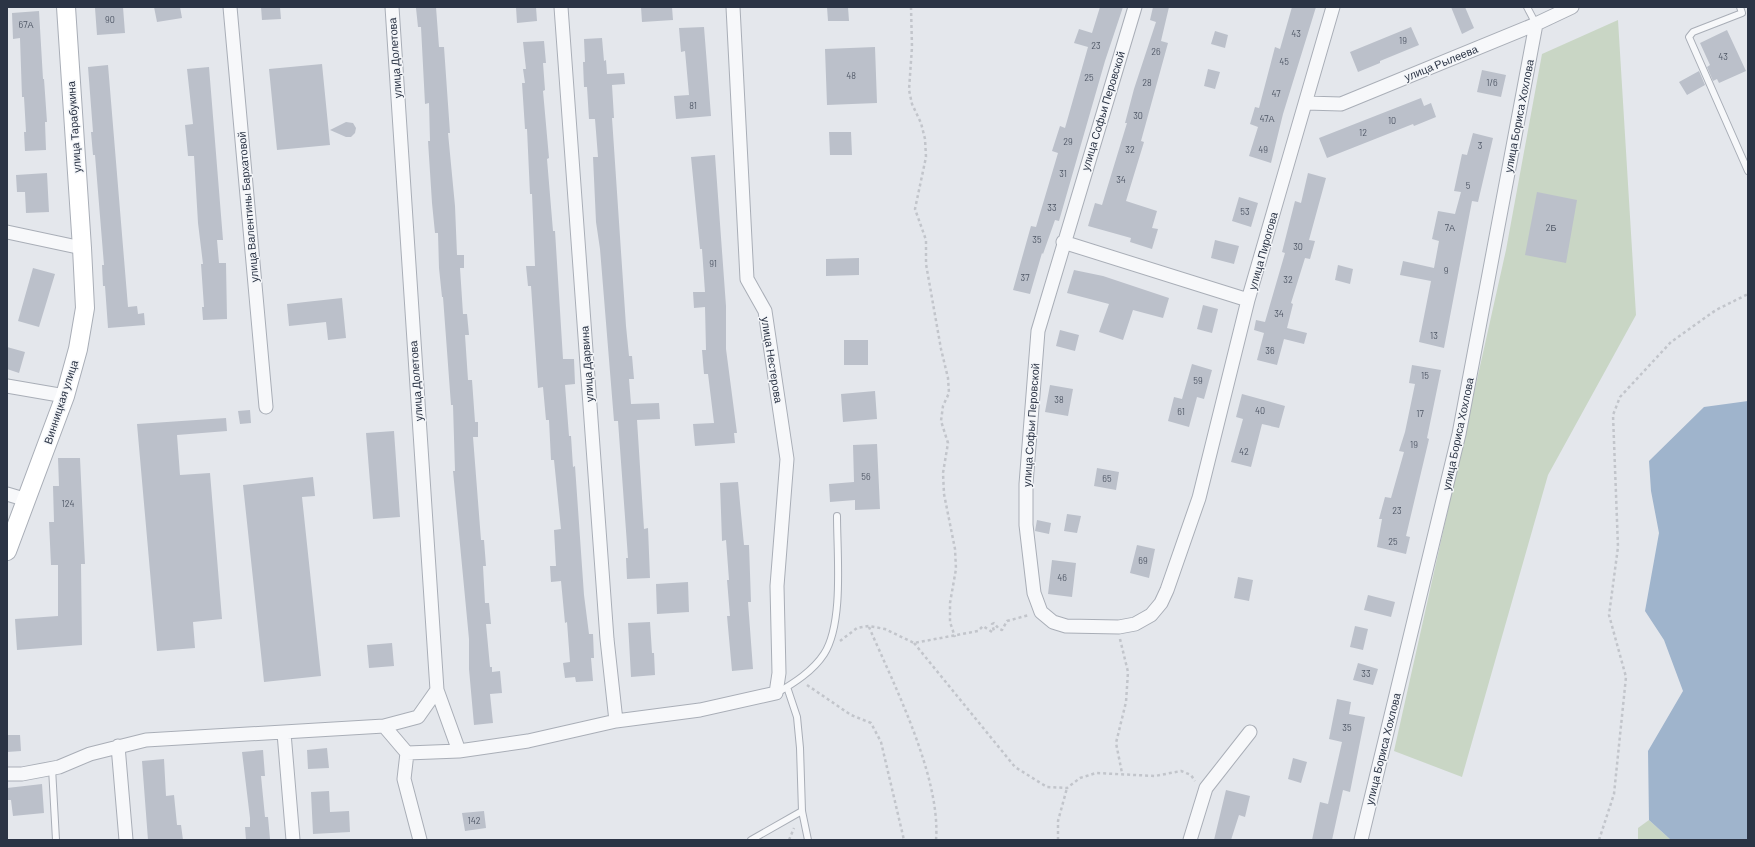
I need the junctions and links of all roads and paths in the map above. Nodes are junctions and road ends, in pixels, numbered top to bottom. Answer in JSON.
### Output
{"nodes":[{"id":1,"x":66,"y":7,"type":"edge"},
{"id":2,"x":230,"y":7,"type":"edge"},
{"id":3,"x":392,"y":7,"type":"edge"},
{"id":4,"x":561,"y":7,"type":"edge"},
{"id":5,"x":733,"y":7,"type":"edge"},
{"id":6,"x":911,"y":7,"type":"edge"},
{"id":7,"x":1135,"y":7,"type":"edge"},
{"id":8,"x":1333,"y":7,"type":"edge"},
{"id":9,"x":1527,"y":7,"type":"edge"},
{"id":10,"x":1572,"y":7,"type":"edge"},
{"id":11,"x":1740,"y":7,"type":"edge"},
{"id":12,"x":1536,"y":24,"type":"junction"},
{"id":13,"x":1306,"y":103,"type":"junction"},
{"id":14,"x":1748,"y":171,"type":"edge"},
{"id":15,"x":7,"y":232,"type":"edge"},
{"id":16,"x":1064,"y":242,"type":"junction"},
{"id":17,"x":82,"y":248,"type":"junction"},
{"id":18,"x":1748,"y":294,"type":"edge"},
{"id":19,"x":1248,"y":300,"type":"junction"},
{"id":20,"x":7,"y":386,"type":"edge"},
{"id":21,"x":65,"y":396,"type":"junction"},
{"id":22,"x":266,"y":407,"type":"dead end"},
{"id":23,"x":7,"y":494,"type":"edge"},
{"id":24,"x":27,"y":500,"type":"junction"},
{"id":25,"x":837,"y":516,"type":"dead end"},
{"id":26,"x":7,"y":551,"type":"edge"},
{"id":27,"x":1041,"y":612,"type":"junction"},
{"id":28,"x":869,"y":626,"type":"junction"},
{"id":29,"x":1120,"y":627,"type":"junction"},
{"id":30,"x":955,"y":636,"type":"junction"},
{"id":31,"x":914,"y":643,"type":"junction"},
{"id":32,"x":824,"y":654,"type":"junction"},
{"id":33,"x":797,"y":680,"type":"junction"},
{"id":34,"x":788,"y":687,"type":"junction"},
{"id":35,"x":437,"y":690,"type":"junction"},
{"id":36,"x":776,"y":693,"type":"junction"},
{"id":37,"x":616,"y":721,"type":"junction"},
{"id":38,"x":384,"y":726,"type":"junction"},
{"id":39,"x":1250,"y":732,"type":"dead end"},
{"id":40,"x":284,"y":733,"type":"junction"},
{"id":41,"x":118,"y":746,"type":"junction"},
{"id":42,"x":460,"y":752,"type":"junction"},
{"id":43,"x":407,"y":753,"type":"junction"},
{"id":44,"x":52,"y":768,"type":"junction"},
{"id":45,"x":1122,"y":773,"type":"junction"},
{"id":46,"x":7,"y":774,"type":"edge"},
{"id":47,"x":1067,"y":788,"type":"junction"},
{"id":48,"x":1206,"y":788,"type":"junction"},
{"id":49,"x":802,"y":811,"type":"junction"},
{"id":50,"x":56,"y":840,"type":"edge"},
{"id":51,"x":126,"y":840,"type":"edge"},
{"id":52,"x":293,"y":840,"type":"edge"},
{"id":53,"x":420,"y":840,"type":"edge"},
{"id":54,"x":751,"y":840,"type":"edge"},
{"id":55,"x":808,"y":840,"type":"edge"},
{"id":56,"x":904,"y":840,"type":"edge"},
{"id":57,"x":936,"y":840,"type":"edge"},
{"id":58,"x":1058,"y":840,"type":"edge"},
{"id":59,"x":1190,"y":840,"type":"edge"},
{"id":60,"x":1361,"y":840,"type":"edge"},
{"id":61,"x":1599,"y":840,"type":"edge"}],
"edges":[{"from":1,"to":17,"type":"main road","name":"улица Тарабукина"},
{"from":2,"to":22,"type":"street","name":"улица Валентины Бархатовой"},
{"from":3,"to":35,"type":"street","name":"улица Долетова"},
{"from":4,"to":37,"type":"street","name":"улица Дарвина"},
{"from":5,"to":36,"type":"street","name":"улица Нестерова"},
{"from":6,"to":30,"type":"path"},
{"from":7,"to":16,"type":"street","name":"улица Софьи Перовской"},
{"from":8,"to":13,"type":"street","name":"улица Пирогова"},
{"from":9,"to":12,"type":"lane"},
{"from":10,"to":12,"type":"street","name":"улица Рылеева"},
{"from":11,"to":14,"type":"lane"},
{"from":12,"to":13,"type":"street","name":"улица Рылеева"},
{"from":12,"to":60,"type":"street","name":"улица Бориса Хохлова"},
{"from":13,"to":19,"type":"street","name":"улица Пирогова"},
{"from":15,"to":17,"type":"street"},
{"from":16,"to":19,"type":"street"},
{"from":16,"to":27,"type":"street","name":"улица Софьи Перовской"},
{"from":17,"to":21,"type":"main road","name":"Винницкая улица"},
{"from":18,"to":61,"type":"path"},
{"from":19,"to":29,"type":"street","name":"улица Пирогова"},
{"from":20,"to":21,"type":"street"},
{"from":21,"to":24,"type":"main road","name":"Винницкая улица"},
{"from":23,"to":24,"type":"street"},
{"from":24,"to":26,"type":"main road","name":"Винницкая улица"},
{"from":25,"to":32,"type":"lane"},
{"from":27,"to":29,"type":"street"},
{"from":27,"to":30,"type":"path"},
{"from":28,"to":31,"type":"path"},
{"from":28,"to":32,"type":"path"},
{"from":28,"to":57,"type":"path"},
{"from":29,"to":45,"type":"path"},
{"from":30,"to":31,"type":"path"},
{"from":31,"to":47,"type":"path"},
{"from":32,"to":33,"type":"lane"},
{"from":33,"to":34,"type":"lane"},
{"from":33,"to":56,"type":"path"},
{"from":34,"to":36,"type":"lane"},
{"from":34,"to":49,"type":"lane"},
{"from":35,"to":38,"type":"street"},
{"from":35,"to":42,"type":"street","name":"улица Долетова"},
{"from":36,"to":37,"type":"street"},
{"from":37,"to":42,"type":"street"},
{"from":38,"to":40,"type":"street"},
{"from":38,"to":43,"type":"street"},
{"from":39,"to":48,"type":"street"},
{"from":40,"to":41,"type":"street"},
{"from":40,"to":52,"type":"street"},
{"from":41,"to":44,"type":"street"},
{"from":41,"to":51,"type":"street"},
{"from":42,"to":43,"type":"street"},
{"from":43,"to":53,"type":"street"},
{"from":44,"to":46,"type":"street"},
{"from":44,"to":50,"type":"lane"},
{"from":45,"to":47,"type":"path"},
{"from":45,"to":48,"type":"path"},
{"from":47,"to":58,"type":"path"},
{"from":48,"to":59,"type":"street"},
{"from":49,"to":54,"type":"lane"},
{"from":49,"to":55,"type":"lane"}]}
